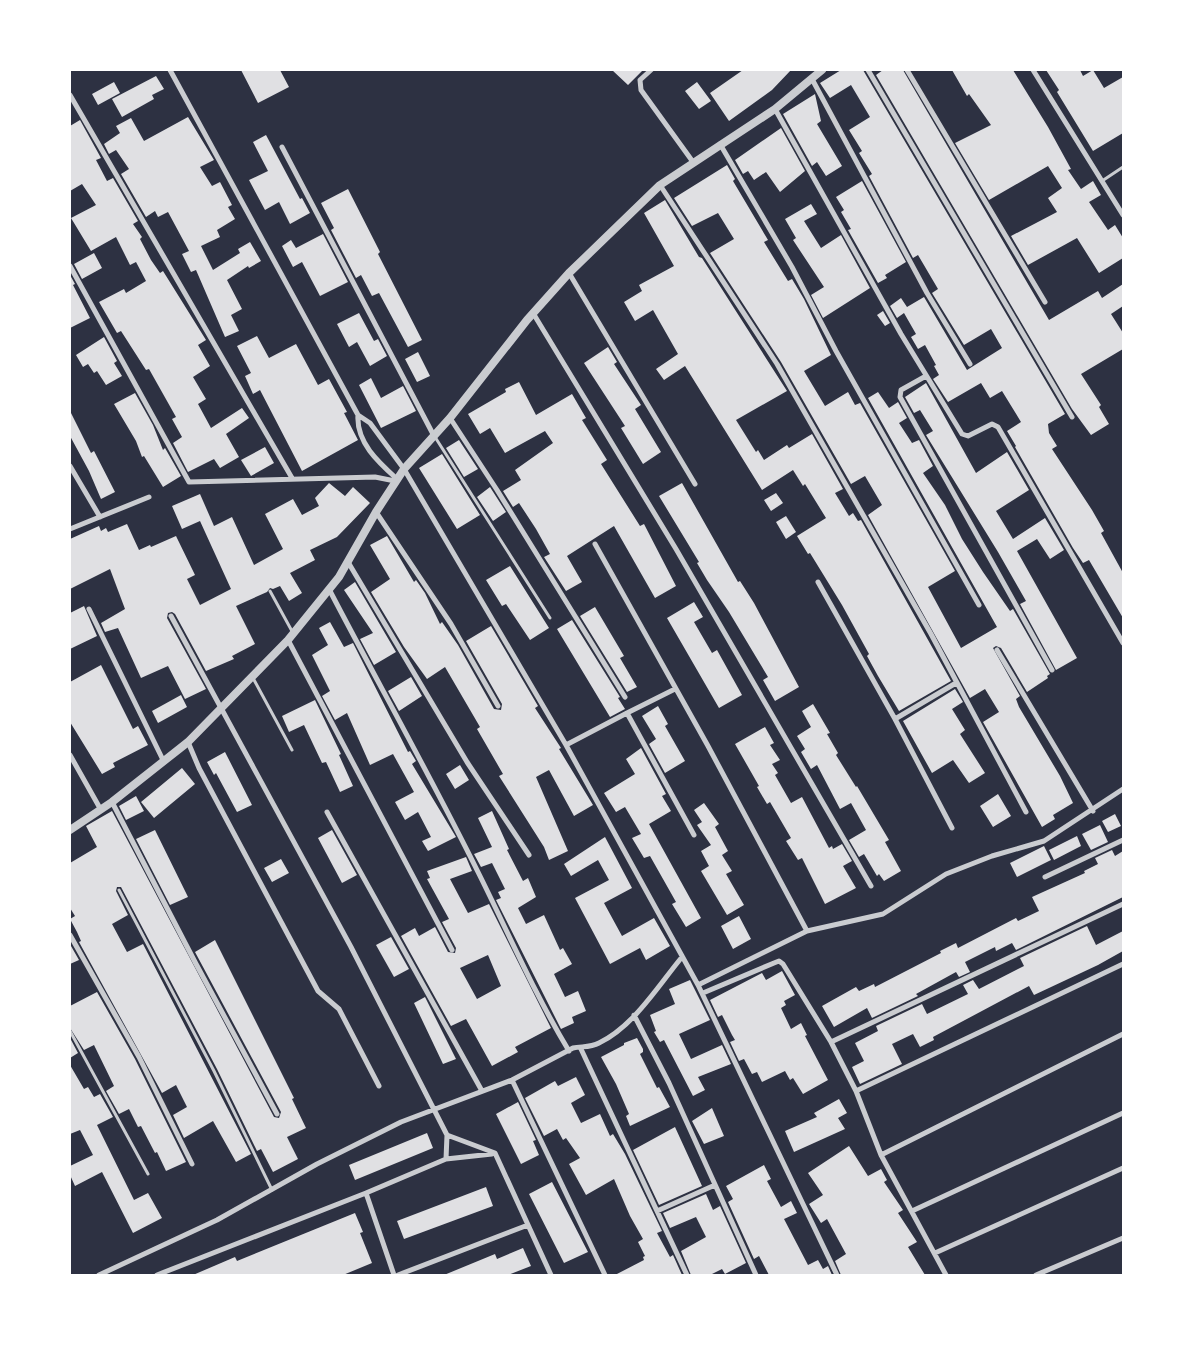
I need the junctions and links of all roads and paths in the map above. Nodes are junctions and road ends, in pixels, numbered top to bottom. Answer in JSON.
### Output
{"nodes":[{"id":1,"x":170,"y":70,"type":"edge"},
{"id":2,"x":651,"y":70,"type":"edge"},
{"id":3,"x":822,"y":70,"type":"edge"},
{"id":4,"x":868,"y":70,"type":"edge"},
{"id":5,"x":906,"y":70,"type":"edge"},
{"id":6,"x":1034,"y":70,"type":"edge"},
{"id":7,"x":812,"y":79,"type":"junction"},
{"id":8,"x":70,"y":95,"type":"edge"},
{"id":9,"x":774,"y":109,"type":"junction"},
{"id":10,"x":720,"y":144,"type":"junction"},
{"id":11,"x":282,"y":147,"type":"dead end"},
{"id":12,"x":694,"y":162,"type":"junction"},
{"id":13,"x":1123,"y":167,"type":"edge"},
{"id":14,"x":1102,"y":180,"type":"junction"},
{"id":15,"x":660,"y":185,"type":"junction"},
{"id":16,"x":1123,"y":215,"type":"edge"},
{"id":17,"x":70,"y":266,"type":"edge"},
{"id":18,"x":569,"y":273,"type":"junction"},
{"id":19,"x":1045,"y":302,"type":"dead end"},
{"id":20,"x":533,"y":313,"type":"junction"},
{"id":21,"x":970,"y":364,"type":"dead end"},
{"id":22,"x":926,"y":376,"type":"junction"},
{"id":23,"x":358,"y":415,"type":"junction"},
{"id":24,"x":1072,"y":417,"type":"dead end"},
{"id":25,"x":450,"y":418,"type":"junction"},
{"id":26,"x":434,"y":436,"type":"junction"},
{"id":27,"x":70,"y":466,"type":"edge"},
{"id":28,"x":404,"y":469,"type":"junction"},
{"id":29,"x":72,"y":474,"type":"edge"},
{"id":30,"x":292,"y":478,"type":"junction"},
{"id":31,"x":396,"y":480,"type":"junction"},
{"id":32,"x":695,"y":484,"type":"dead end"},
{"id":33,"x":149,"y":497,"type":"dead end"},
{"id":34,"x":376,"y":512,"type":"junction"},
{"id":35,"x":100,"y":517,"type":"junction"},
{"id":36,"x":70,"y":529,"type":"edge"},
{"id":37,"x":595,"y":544,"type":"dead end"},
{"id":38,"x":348,"y":562,"type":"junction"},
{"id":39,"x":818,"y":582,"type":"dead end"},
{"id":40,"x":270,"y":591,"type":"dead end"},
{"id":41,"x":330,"y":591,"type":"junction"},
{"id":42,"x":979,"y":605,"type":"dead end"},
{"id":43,"x":89,"y":609,"type":"dead end"},
{"id":44,"x":171,"y":616,"type":"dead end"},
{"id":45,"x":550,"y":618,"type":"dead end"},
{"id":46,"x":291,"y":637,"type":"junction"},
{"id":47,"x":1123,"y":643,"type":"edge"},
{"id":48,"x":998,"y":650,"type":"dead end"},
{"id":49,"x":1052,"y":670,"type":"dead end"},
{"id":50,"x":252,"y":678,"type":"junction"},
{"id":51,"x":956,"y":683,"type":"junction"},
{"id":52,"x":675,"y":689,"type":"junction"},
{"id":53,"x":625,"y":698,"type":"dead end"},
{"id":54,"x":498,"y":706,"type":"dead end"},
{"id":55,"x":222,"y":710,"type":"junction"},
{"id":56,"x":627,"y":713,"type":"junction"},
{"id":57,"x":895,"y":719,"type":"junction"},
{"id":58,"x":188,"y":742,"type":"junction"},
{"id":59,"x":566,"y":745,"type":"junction"},
{"id":60,"x":292,"y":750,"type":"dead end"},
{"id":61,"x":70,"y":755,"type":"edge"},
{"id":62,"x":164,"y":762,"type":"junction"},
{"id":63,"x":1123,"y":789,"type":"edge"},
{"id":64,"x":112,"y":802,"type":"junction"},
{"id":65,"x":100,"y":810,"type":"junction"},
{"id":66,"x":1093,"y":811,"type":"junction"},
{"id":67,"x":327,"y":812,"type":"dead end"},
{"id":68,"x":1026,"y":812,"type":"dead end"},
{"id":69,"x":952,"y":828,"type":"dead end"},
{"id":70,"x":70,"y":830,"type":"edge"},
{"id":71,"x":694,"y":835,"type":"dead end"},
{"id":72,"x":1123,"y":840,"type":"edge"},
{"id":73,"x":529,"y":855,"type":"dead end"},
{"id":74,"x":1045,"y":877,"type":"dead end"},
{"id":75,"x":871,"y":886,"type":"dead end"},
{"id":76,"x":119,"y":890,"type":"dead end"},
{"id":77,"x":1123,"y":904,"type":"edge"},
{"id":78,"x":806,"y":931,"type":"junction"},
{"id":79,"x":70,"y":935,"type":"edge"},
{"id":80,"x":452,"y":950,"type":"dead end"},
{"id":81,"x":682,"y":957,"type":"junction"},
{"id":82,"x":1123,"y":964,"type":"edge"},
{"id":83,"x":698,"y":985,"type":"junction"},
{"id":84,"x":702,"y":993,"type":"junction"},
{"id":85,"x":634,"y":1015,"type":"junction"},
{"id":86,"x":70,"y":1032,"type":"edge"},
{"id":87,"x":1123,"y":1034,"type":"edge"},
{"id":88,"x":830,"y":1042,"type":"junction"},
{"id":89,"x":581,"y":1049,"type":"junction"},
{"id":90,"x":569,"y":1050,"type":"junction"},
{"id":91,"x":512,"y":1080,"type":"junction"},
{"id":92,"x":379,"y":1086,"type":"dead end"},
{"id":93,"x":482,"y":1091,"type":"junction"},
{"id":94,"x":856,"y":1091,"type":"junction"},
{"id":95,"x":433,"y":1108,"type":"junction"},
{"id":96,"x":1123,"y":1113,"type":"edge"},
{"id":97,"x":277,"y":1114,"type":"dead end"},
{"id":98,"x":446,"y":1135,"type":"junction"},
{"id":99,"x":495,"y":1153,"type":"junction"},
{"id":100,"x":881,"y":1155,"type":"junction"},
{"id":101,"x":446,"y":1159,"type":"junction"},
{"id":102,"x":192,"y":1164,"type":"dead end"},
{"id":103,"x":1123,"y":1168,"type":"edge"},
{"id":104,"x":148,"y":1174,"type":"dead end"},
{"id":105,"x":715,"y":1185,"type":"junction"},
{"id":106,"x":273,"y":1191,"type":"junction"},
{"id":107,"x":366,"y":1193,"type":"junction"},
{"id":108,"x":657,"y":1211,"type":"junction"},
{"id":109,"x":912,"y":1211,"type":"junction"},
{"id":110,"x":528,"y":1225,"type":"junction"},
{"id":111,"x":1123,"y":1238,"type":"edge"},
{"id":112,"x":935,"y":1253,"type":"junction"},
{"id":113,"x":99,"y":1275,"type":"edge"},
{"id":114,"x":157,"y":1275,"type":"edge"},
{"id":115,"x":394,"y":1275,"type":"edge"},
{"id":116,"x":398,"y":1275,"type":"edge"},
{"id":117,"x":551,"y":1275,"type":"edge"},
{"id":118,"x":605,"y":1275,"type":"edge"},
{"id":119,"x":687,"y":1275,"type":"edge"},
{"id":120,"x":756,"y":1275,"type":"edge"},
{"id":121,"x":837,"y":1275,"type":"edge"},
{"id":122,"x":946,"y":1275,"type":"edge"},
{"id":123,"x":1036,"y":1275,"type":"edge"}],
"edges":[{"from":1,"to":23,"type":"street"},
{"from":2,"to":12,"type":"street"},
{"from":3,"to":7,"type":"street"},
{"from":4,"to":24,"type":"street"},
{"from":5,"to":19,"type":"street"},
{"from":6,"to":14,"type":"street"},
{"from":7,"to":9,"type":"street"},
{"from":7,"to":21,"type":"street"},
{"from":8,"to":30,"type":"street"},
{"from":9,"to":10,"type":"street"},
{"from":9,"to":22,"type":"street"},
{"from":10,"to":12,"type":"street"},
{"from":10,"to":42,"type":"street"},
{"from":11,"to":26,"type":"street"},
{"from":12,"to":15,"type":"street"},
{"from":13,"to":14,"type":"lane"},
{"from":14,"to":16,"type":"street"},
{"from":15,"to":18,"type":"street"},
{"from":15,"to":51,"type":"street"},
{"from":17,"to":30,"type":"street"},
{"from":18,"to":20,"type":"street"},
{"from":18,"to":32,"type":"street"},
{"from":20,"to":25,"type":"street"},
{"from":20,"to":75,"type":"street"},
{"from":22,"to":47,"type":"street"},
{"from":22,"to":49,"type":"street"},
{"from":23,"to":28,"type":"street"},
{"from":23,"to":31,"type":"street"},
{"from":25,"to":26,"type":"street"},
{"from":25,"to":53,"type":"street"},
{"from":26,"to":28,"type":"street"},
{"from":26,"to":45,"type":"lane"},
{"from":27,"to":29,"type":"street"},
{"from":28,"to":31,"type":"street"},
{"from":28,"to":59,"type":"street"},
{"from":29,"to":35,"type":"street"},
{"from":30,"to":31,"type":"street"},
{"from":31,"to":34,"type":"street"},
{"from":33,"to":35,"type":"street"},
{"from":34,"to":38,"type":"street"},
{"from":34,"to":54,"type":"street"},
{"from":35,"to":36,"type":"street"},
{"from":37,"to":52,"type":"street"},
{"from":38,"to":41,"type":"street"},
{"from":38,"to":73,"type":"street"},
{"from":39,"to":57,"type":"street"},
{"from":40,"to":46,"type":"lane"},
{"from":41,"to":46,"type":"street"},
{"from":41,"to":90,"type":"street"},
{"from":43,"to":62,"type":"street"},
{"from":44,"to":55,"type":"street"},
{"from":46,"to":50,"type":"street"},
{"from":46,"to":80,"type":"street"},
{"from":48,"to":66,"type":"street"},
{"from":50,"to":55,"type":"street"},
{"from":50,"to":60,"type":"lane"},
{"from":51,"to":57,"type":"street"},
{"from":51,"to":68,"type":"street"},
{"from":52,"to":56,"type":"street"},
{"from":52,"to":78,"type":"street"},
{"from":55,"to":58,"type":"street"},
{"from":55,"to":95,"type":"street"},
{"from":56,"to":59,"type":"street"},
{"from":56,"to":71,"type":"street"},
{"from":57,"to":69,"type":"street"},
{"from":58,"to":62,"type":"street"},
{"from":58,"to":92,"type":"street"},
{"from":59,"to":81,"type":"street"},
{"from":61,"to":65,"type":"street"},
{"from":62,"to":64,"type":"street"},
{"from":63,"to":66,"type":"street"},
{"from":64,"to":65,"type":"street"},
{"from":64,"to":97,"type":"street"},
{"from":65,"to":70,"type":"street"},
{"from":66,"to":78,"type":"street"},
{"from":67,"to":93,"type":"street"},
{"from":72,"to":74,"type":"street"},
{"from":76,"to":106,"type":"lane"},
{"from":77,"to":88,"type":"street"},
{"from":78,"to":83,"type":"street"},
{"from":79,"to":102,"type":"street"},
{"from":81,"to":83,"type":"street"},
{"from":81,"to":85,"type":"street"},
{"from":82,"to":94,"type":"street"},
{"from":83,"to":84,"type":"street"},
{"from":84,"to":88,"type":"street"},
{"from":84,"to":121,"type":"street"},
{"from":85,"to":89,"type":"street"},
{"from":85,"to":105,"type":"street"},
{"from":86,"to":104,"type":"lane"},
{"from":87,"to":100,"type":"street"},
{"from":88,"to":94,"type":"street"},
{"from":89,"to":90,"type":"street"},
{"from":89,"to":108,"type":"street"},
{"from":90,"to":91,"type":"street"},
{"from":91,"to":93,"type":"street"},
{"from":91,"to":118,"type":"street"},
{"from":93,"to":95,"type":"street"},
{"from":94,"to":100,"type":"street"},
{"from":95,"to":98,"type":"street"},
{"from":95,"to":106,"type":"street"},
{"from":96,"to":109,"type":"street"},
{"from":98,"to":99,"type":"street"},
{"from":98,"to":101,"type":"street"},
{"from":99,"to":101,"type":"street"},
{"from":99,"to":110,"type":"street"},
{"from":100,"to":109,"type":"street"},
{"from":101,"to":107,"type":"street"},
{"from":103,"to":112,"type":"street"},
{"from":105,"to":108,"type":"street"},
{"from":105,"to":120,"type":"street"},
{"from":106,"to":113,"type":"street"},
{"from":107,"to":114,"type":"street"},
{"from":107,"to":115,"type":"street"},
{"from":108,"to":119,"type":"street"},
{"from":109,"to":112,"type":"street"},
{"from":110,"to":116,"type":"street"},
{"from":110,"to":117,"type":"street"},
{"from":111,"to":123,"type":"street"},
{"from":112,"to":122,"type":"street"}]}
